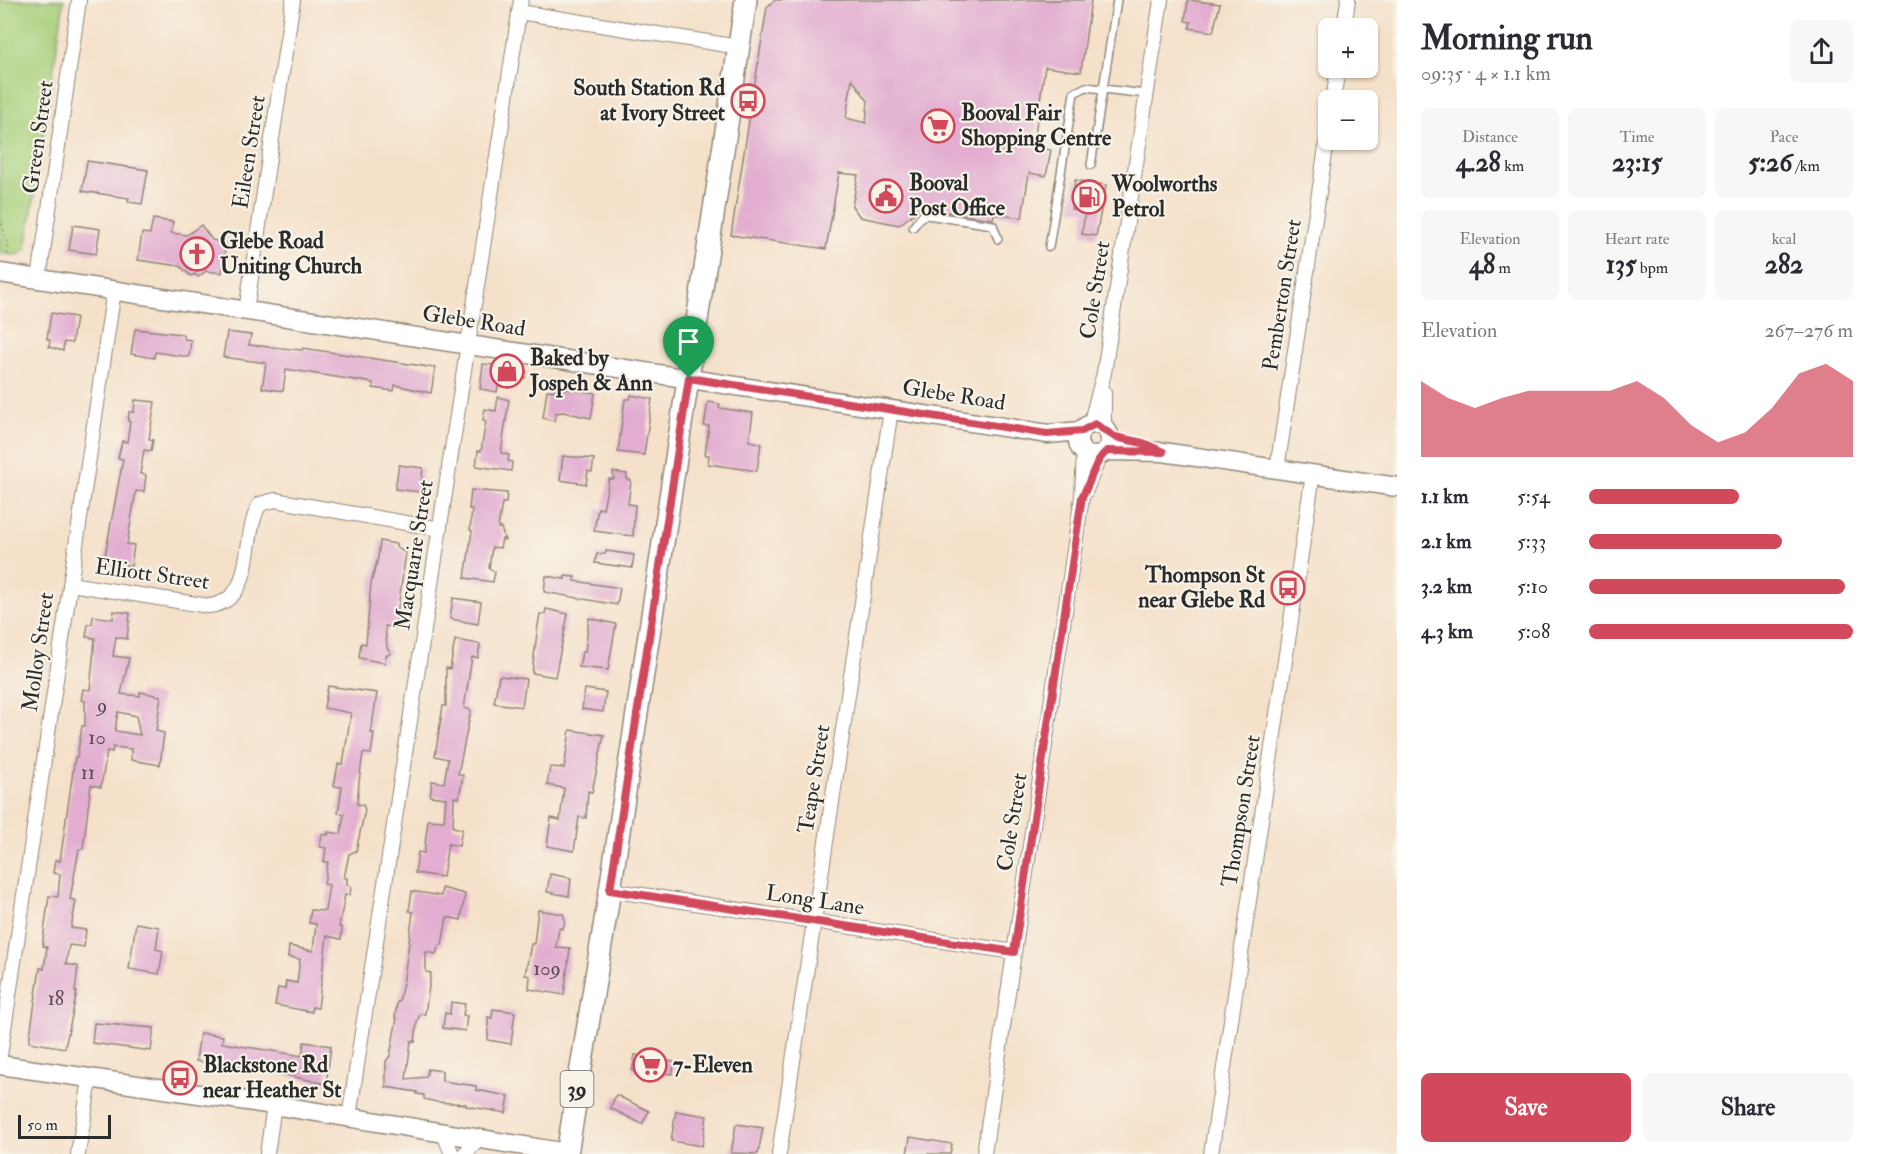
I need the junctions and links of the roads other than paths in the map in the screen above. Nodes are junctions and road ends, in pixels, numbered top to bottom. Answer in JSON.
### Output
{"nodes":[{"id":1,"x":79,"y":0,"type":"edge"},
{"id":2,"x":293,"y":0,"type":"edge"},
{"id":3,"x":746,"y":0,"type":"edge"},
{"id":4,"x":1117,"y":0,"type":"edge"},
{"id":5,"x":1161,"y":0,"type":"edge"},
{"id":6,"x":1348,"y":0,"type":"edge"},
{"id":7,"x":520,"y":6,"type":"edge"},
{"id":8,"x":1345,"y":18,"type":"edge"},
{"id":9,"x":739,"y":47,"type":"junction"},
{"id":10,"x":1102,"y":88,"type":"junction"},
{"id":11,"x":1146,"y":94,"type":"junction"},
{"id":12,"x":1326,"y":150,"type":"edge"},
{"id":13,"x":1091,"y":165,"type":"dead end"},
{"id":14,"x":913,"y":227,"type":"dead end"},
{"id":15,"x":998,"y":239,"type":"dead end"},
{"id":16,"x":1049,"y":247,"type":"dead end"},
{"id":17,"x":4,"y":265,"type":"edge"},
{"id":18,"x":39,"y":279,"type":"junction"},
{"id":19,"x":114,"y":290,"type":"junction"},
{"id":20,"x":246,"y":311,"type":"junction"},
{"id":21,"x":467,"y":344,"type":"junction"},
{"id":22,"x":689,"y":378,"type":"junction"},
{"id":23,"x":891,"y":410,"type":"junction"},
{"id":24,"x":1094,"y":440,"type":"junction"},
{"id":25,"x":1277,"y":469,"type":"junction"},
{"id":26,"x":1312,"y":474,"type":"junction"},
{"id":27,"x":1397,"y":487,"type":"edge"},
{"id":28,"x":440,"y":529,"type":"junction"},
{"id":29,"x":70,"y":584,"type":"junction"},
{"id":30,"x":610,"y":890,"type":"junction"},
{"id":31,"x":814,"y":921,"type":"junction"},
{"id":32,"x":1014,"y":952,"type":"junction"},
{"id":33,"x":0,"y":1056,"type":"edge"},
{"id":34,"x":0,"y":1065,"type":"edge"},
{"id":35,"x":90,"y":1078,"type":"junction"},
{"id":36,"x":274,"y":1105,"type":"junction"},
{"id":37,"x":348,"y":1117,"type":"junction"},
{"id":38,"x":443,"y":1132,"type":"junction"},
{"id":39,"x":480,"y":1139,"type":"junction"},
{"id":40,"x":570,"y":1153,"type":"edge"},
{"id":41,"x":78,"y":1154,"type":"edge"},
{"id":42,"x":267,"y":1154,"type":"edge"},
{"id":43,"x":452,"y":1154,"type":"edge"},
{"id":44,"x":464,"y":1154,"type":"edge"},
{"id":45,"x":780,"y":1154,"type":"edge"},
{"id":46,"x":984,"y":1154,"type":"edge"},
{"id":47,"x":1211,"y":1154,"type":"edge"}],
"edges":[{"from":1,"to":18,"type":"street","name":"Green Street"},
{"from":2,"to":20,"type":"street","name":"Eileen Street"},
{"from":3,"to":9,"type":"main road","number":"39"},
{"from":4,"to":10,"type":"lane"},
{"from":5,"to":11,"type":"street","name":"Cole Street"},
{"from":6,"to":8,"type":"street"},
{"from":7,"to":9,"type":"street"},
{"from":7,"to":21,"type":"street","name":"Macquarie Street"},
{"from":9,"to":22,"type":"main road","number":"39"},
{"from":10,"to":11,"type":"lane"},
{"from":10,"to":13,"type":"lane"},
{"from":10,"to":16,"type":"lane"},
{"from":11,"to":24,"type":"street","name":"Cole Street"},
{"from":12,"to":25,"type":"street","name":"Pemberton Street"},
{"from":14,"to":15,"type":"lane"},
{"from":17,"to":18,"type":"street","name":"Glebe Road"},
{"from":18,"to":19,"type":"street","name":"Glebe Road"},
{"from":19,"to":20,"type":"street","name":"Glebe Road"},
{"from":19,"to":29,"type":"street","name":"Molloy Street"},
{"from":20,"to":21,"type":"street","name":"Glebe Road"},
{"from":21,"to":22,"type":"street","name":"Glebe Road"},
{"from":21,"to":28,"type":"street","name":"Macquarie Street"},
{"from":22,"to":23,"type":"street","name":"Glebe Road"},
{"from":22,"to":30,"type":"main road","number":"39"},
{"from":23,"to":24,"type":"street","name":"Glebe Road"},
{"from":23,"to":31,"type":"street","name":"Teape Street"},
{"from":24,"to":25,"type":"street","name":"Glebe Road"},
{"from":24,"to":32,"type":"street","name":"Cole Street"},
{"from":25,"to":26,"type":"street","name":"Glebe Road"},
{"from":26,"to":27,"type":"street","name":"Glebe Road"},
{"from":26,"to":47,"type":"street","name":"Thompson Street"},
{"from":28,"to":29,"type":"street","name":"Elliott Street"},
{"from":28,"to":37,"type":"street","name":"Macquarie Street"},
{"from":29,"to":33,"type":"street","name":"Molloy Street"},
{"from":30,"to":31,"type":"street","name":"Long Lane"},
{"from":30,"to":40,"type":"main road","number":"39"},
{"from":31,"to":32,"type":"street","name":"Long Lane"},
{"from":31,"to":45,"type":"street","name":"Teape Street"},
{"from":32,"to":46,"type":"street","name":"Cole Street"},
{"from":34,"to":35,"type":"street"},
{"from":35,"to":36,"type":"street"},
{"from":35,"to":41,"type":"street"},
{"from":36,"to":37,"type":"street"},
{"from":36,"to":42,"type":"street"},
{"from":37,"to":38,"type":"street"},
{"from":38,"to":39,"type":"street"},
{"from":38,"to":43,"type":"street"},
{"from":39,"to":40,"type":"street"},
{"from":39,"to":44,"type":"street"}]}
